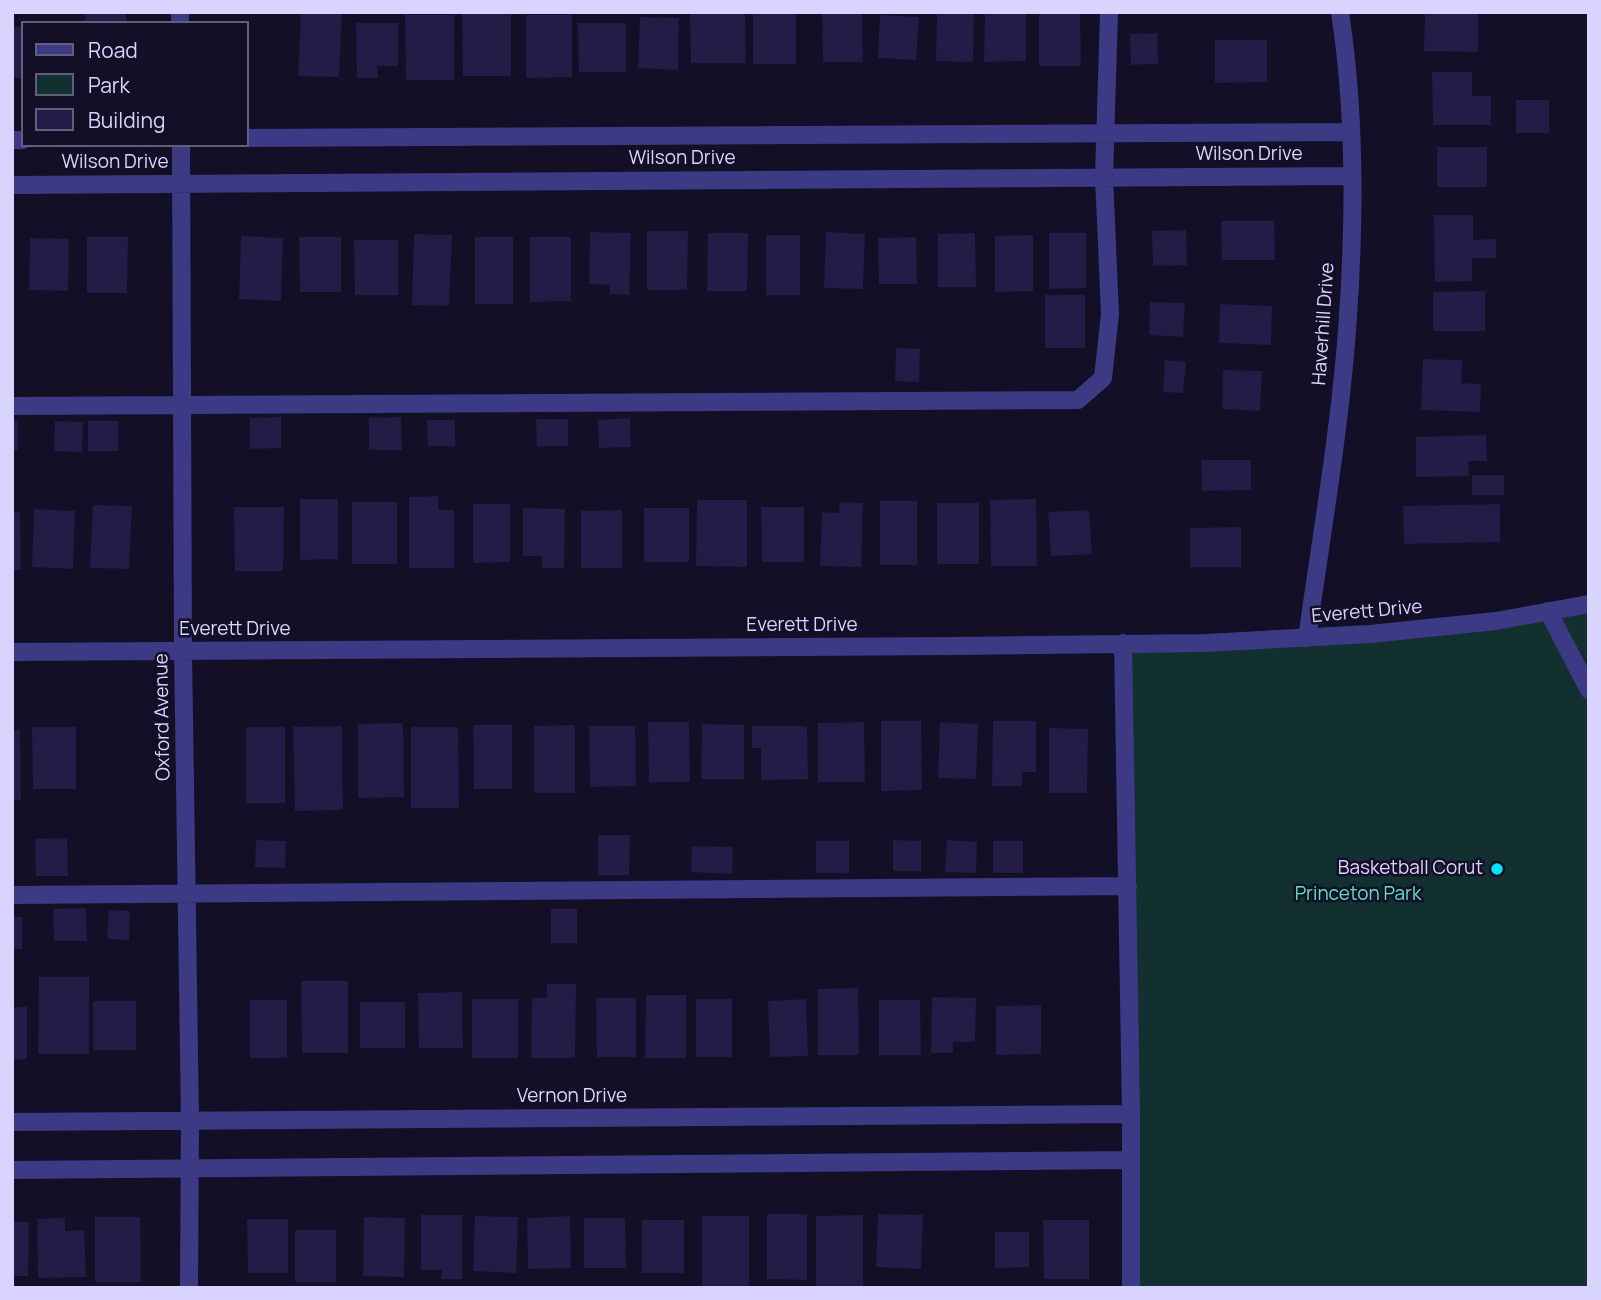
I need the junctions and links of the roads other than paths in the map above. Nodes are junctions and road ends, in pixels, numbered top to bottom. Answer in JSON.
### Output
{"nodes":[{"id":1,"x":1109,"y":12,"type":"edge"},
{"id":2,"x":1340,"y":12,"type":"edge"},
{"id":3,"x":1351,"y":132,"type":"junction"},
{"id":4,"x":1105,"y":134,"type":"junction"},
{"id":5,"x":248,"y":138,"type":"edge"},
{"id":6,"x":181,"y":147,"type":"edge"},
{"id":7,"x":1351,"y":176,"type":"junction"},
{"id":8,"x":1104,"y":177,"type":"junction"},
{"id":9,"x":181,"y":184,"type":"junction"},
{"id":10,"x":12,"y":185,"type":"edge"},
{"id":11,"x":12,"y":406,"type":"edge"},
{"id":12,"x":182,"y":406,"type":"junction"},
{"id":13,"x":1589,"y":604,"type":"edge"},
{"id":14,"x":1548,"y":611,"type":"junction"},
{"id":15,"x":1307,"y":638,"type":"junction"},
{"id":16,"x":1123,"y":643,"type":"junction"},
{"id":17,"x":183,"y":651,"type":"junction"},
{"id":18,"x":12,"y":652,"type":"edge"},
{"id":19,"x":1589,"y":690,"type":"edge"},
{"id":20,"x":1128,"y":886,"type":"junction"},
{"id":21,"x":186,"y":893,"type":"junction"},
{"id":22,"x":12,"y":895,"type":"edge"},
{"id":23,"x":1132,"y":1114,"type":"junction"},
{"id":24,"x":190,"y":1120,"type":"junction"},
{"id":25,"x":12,"y":1122,"type":"edge"},
{"id":26,"x":1131,"y":1160,"type":"junction"},
{"id":27,"x":190,"y":1167,"type":"junction"},
{"id":28,"x":12,"y":1170,"type":"edge"},
{"id":29,"x":189,"y":1288,"type":"edge"},
{"id":30,"x":1131,"y":1288,"type":"edge"}],
"edges":[{"from":1,"to":4,"type":"street"},
{"from":2,"to":3,"type":"street","name":"Haverhill Drive"},
{"from":3,"to":4,"type":"street","name":"Wilson Drive"},
{"from":3,"to":7,"type":"street","name":"Haverhill Drive"},
{"from":4,"to":5,"type":"street","name":"Wilson Drive"},
{"from":4,"to":8,"type":"street"},
{"from":6,"to":9,"type":"street","name":"Oxford Avenue"},
{"from":7,"to":8,"type":"street","name":"Wilson Drive"},
{"from":7,"to":15,"type":"street","name":"Haverhill Drive"},
{"from":8,"to":9,"type":"street","name":"Wilson Drive"},
{"from":8,"to":12,"type":"street"},
{"from":9,"to":10,"type":"street","name":"Wilson Drive"},
{"from":9,"to":12,"type":"street","name":"Oxford Avenue"},
{"from":11,"to":12,"type":"street"},
{"from":12,"to":17,"type":"street","name":"Oxford Avenue"},
{"from":13,"to":14,"type":"street","name":"Everett Drive"},
{"from":14,"to":15,"type":"street","name":"Everett Drive"},
{"from":14,"to":19,"type":"street"},
{"from":15,"to":16,"type":"street","name":"Everett Drive"},
{"from":16,"to":17,"type":"street","name":"Everett Drive"},
{"from":16,"to":20,"type":"street"},
{"from":17,"to":18,"type":"street","name":"Everett Drive"},
{"from":17,"to":21,"type":"street","name":"Oxford Avenue"},
{"from":20,"to":21,"type":"street"},
{"from":20,"to":23,"type":"street"},
{"from":21,"to":22,"type":"street"},
{"from":21,"to":24,"type":"street","name":"Oxford Avenue"},
{"from":23,"to":24,"type":"street","name":"Vernon Drive"},
{"from":23,"to":26,"type":"street"},
{"from":24,"to":25,"type":"street","name":"Vernon Drive"},
{"from":24,"to":27,"type":"street","name":"Oxford Avenue"},
{"from":26,"to":27,"type":"street"},
{"from":26,"to":30,"type":"street"},
{"from":27,"to":28,"type":"street"},
{"from":27,"to":29,"type":"street","name":"Oxford Avenue"}]}
